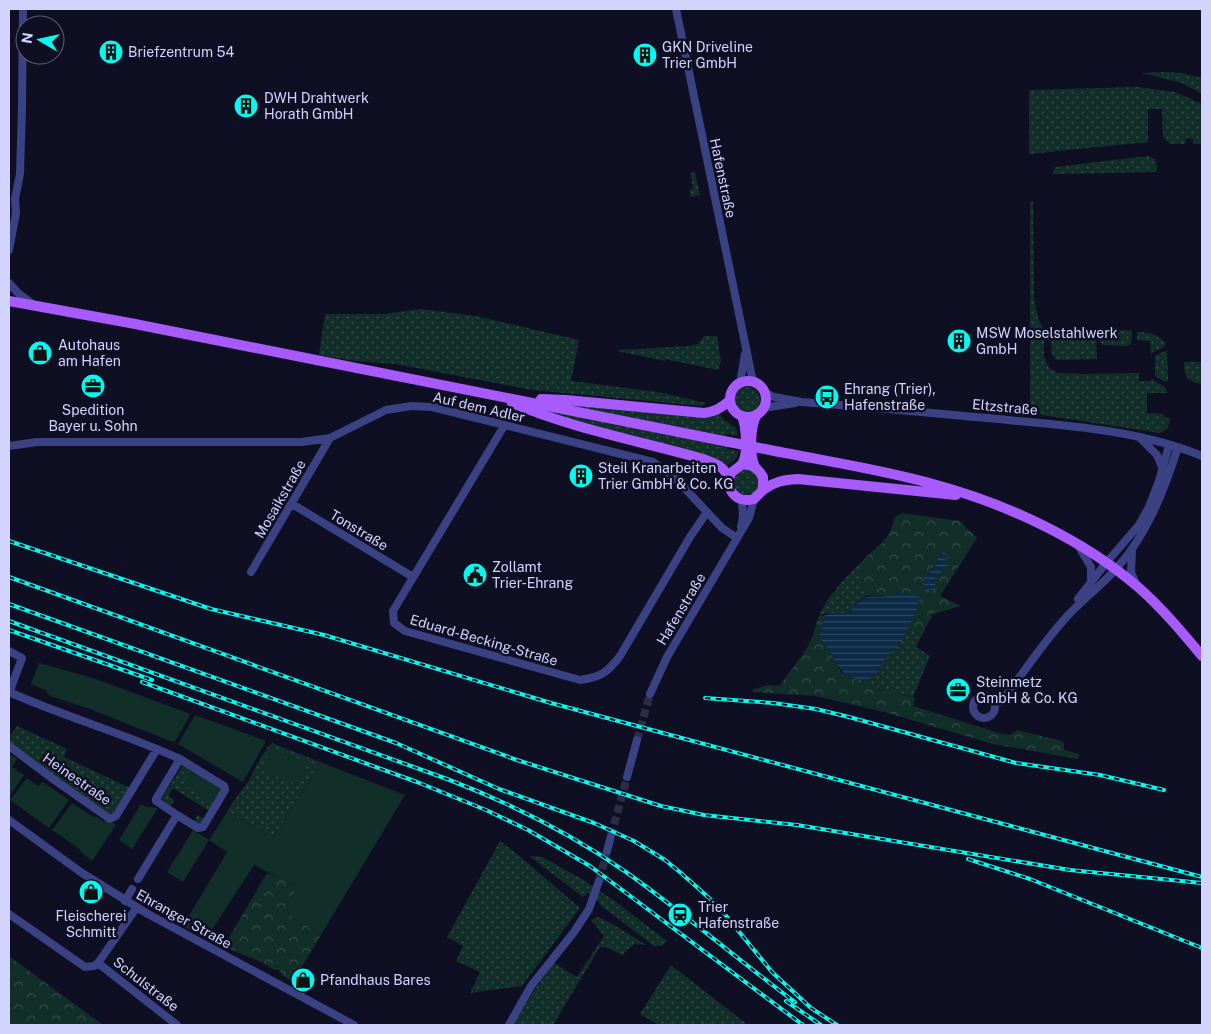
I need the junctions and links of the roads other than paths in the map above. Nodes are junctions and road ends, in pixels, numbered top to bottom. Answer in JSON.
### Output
{"nodes":[{"id":1,"x":23,"y":9,"type":"edge"},
{"id":2,"x":676,"y":9,"type":"edge"},
{"id":3,"x":15,"y":199,"type":"junction"},
{"id":4,"x":9,"y":210,"type":"edge"},
{"id":5,"x":9,"y":250,"type":"edge"},
{"id":6,"x":9,"y":283,"type":"edge"},
{"id":7,"x":9,"y":302,"type":"edge"},
{"id":8,"x":36,"y":306,"type":"junction"},
{"id":9,"x":746,"y":352,"type":"junction"},
{"id":10,"x":753,"y":382,"type":"junction"},
{"id":11,"x":740,"y":383,"type":"junction"},
{"id":12,"x":764,"y":392,"type":"junction"},
{"id":13,"x":493,"y":395,"type":"junction"},
{"id":14,"x":508,"y":398,"type":"junction"},
{"id":15,"x":730,"y":400,"type":"junction"},
{"id":16,"x":802,"y":402,"type":"junction"},
{"id":17,"x":760,"y":411,"type":"junction"},
{"id":18,"x":742,"y":416,"type":"junction"},
{"id":19,"x":504,"y":426,"type":"junction"},
{"id":20,"x":330,"y":438,"type":"junction"},
{"id":21,"x":1140,"y":438,"type":"junction"},
{"id":22,"x":1169,"y":445,"type":"junction"},
{"id":23,"x":9,"y":446,"type":"edge"},
{"id":24,"x":1178,"y":448,"type":"junction"},
{"id":25,"x":1202,"y":456,"type":"edge"},
{"id":26,"x":741,"y":466,"type":"junction"},
{"id":27,"x":755,"y":467,"type":"junction"},
{"id":28,"x":1162,"y":467,"type":"junction"},
{"id":29,"x":729,"y":479,"type":"junction"},
{"id":30,"x":763,"y":490,"type":"junction"},
{"id":31,"x":976,"y":498,"type":"junction"},
{"id":32,"x":754,"y":499,"type":"junction"},
{"id":33,"x":742,"y":500,"type":"junction"},
{"id":34,"x":292,"y":504,"type":"junction"},
{"id":35,"x":707,"y":512,"type":"junction"},
{"id":36,"x":737,"y":538,"type":"junction"},
{"id":37,"x":1078,"y":545,"type":"junction"},
{"id":38,"x":1132,"y":550,"type":"junction"},
{"id":39,"x":1106,"y":563,"type":"junction"},
{"id":40,"x":1116,"y":570,"type":"junction"},
{"id":41,"x":252,"y":572,"type":"dead end"},
{"id":42,"x":413,"y":577,"type":"junction"},
{"id":43,"x":1091,"y":582,"type":"junction"},
{"id":44,"x":1137,"y":586,"type":"junction"},
{"id":45,"x":1064,"y":619,"type":"junction"},
{"id":46,"x":9,"y":652,"type":"edge"},
{"id":47,"x":1202,"y":656,"type":"edge"},
{"id":48,"x":9,"y":692,"type":"edge"},
{"id":49,"x":650,"y":694,"type":"tunnel mouth"},
{"id":50,"x":994,"y":703,"type":"dead end"},
{"id":51,"x":637,"y":740,"type":"tunnel mouth"},
{"id":52,"x":9,"y":746,"type":"edge"},
{"id":53,"x":157,"y":749,"type":"junction"},
{"id":54,"x":180,"y":760,"type":"junction"},
{"id":55,"x":627,"y":777,"type":"tunnel mouth"},
{"id":56,"x":177,"y":815,"type":"junction"},
{"id":57,"x":9,"y":820,"type":"edge"},
{"id":58,"x":611,"y":836,"type":"tunnel mouth"},
{"id":59,"x":607,"y":851,"type":"tunnel mouth"},
{"id":60,"x":138,"y":879,"type":"dead end"},
{"id":61,"x":599,"y":881,"type":"tunnel mouth"},
{"id":62,"x":132,"y":889,"type":"dead end"},
{"id":63,"x":125,"y":900,"type":"junction"},
{"id":64,"x":137,"y":907,"type":"junction"},
{"id":65,"x":9,"y":914,"type":"edge"},
{"id":66,"x":98,"y":963,"type":"junction"},
{"id":67,"x":177,"y":1025,"type":"edge"},
{"id":68,"x":354,"y":1025,"type":"edge"},
{"id":69,"x":509,"y":1025,"type":"edge"}],
"edges":[{"from":1,"to":3,"type":"street"},
{"from":2,"to":9,"type":"street","name":"Hafenstraße"},
{"from":3,"to":4,"type":"street"},
{"from":3,"to":5,"type":"street"},
{"from":6,"to":8,"type":"street"},
{"from":7,"to":8,"type":"main road"},
{"from":8,"to":13,"type":"main road"},
{"from":9,"to":10,"type":"street","name":"Hafenstraße"},
{"from":9,"to":11,"type":"street","name":"Hafenstraße"},
{"from":10,"to":11,"type":"main road"},
{"from":10,"to":12,"type":"main road"},
{"from":11,"to":15,"type":"main road"},
{"from":12,"to":16,"type":"street","name":"Eltzstraße"},
{"from":12,"to":17,"type":"main road"},
{"from":13,"to":14,"type":"main road"},
{"from":13,"to":29,"type":"main road"},
{"from":14,"to":15,"type":"main road"},
{"from":14,"to":31,"type":"main road","bridge":true},
{"from":15,"to":18,"type":"main road"},
{"from":16,"to":17,"type":"street","name":"Eltzstraße"},
{"from":16,"to":21,"type":"street","name":"Eltzstraße"},
{"from":17,"to":18,"type":"main road"},
{"from":17,"to":27,"type":"main road"},
{"from":18,"to":26,"type":"main road"},
{"from":19,"to":20,"type":"street","name":"Auf dem Adler"},
{"from":19,"to":35,"type":"street","name":"Auf dem Adler"},
{"from":19,"to":42,"type":"street","name":"Eduard-Becking-Straße"},
{"from":20,"to":23,"type":"street","name":"Auf dem Adler"},
{"from":20,"to":34,"type":"street","name":"Mosaikstraße"},
{"from":21,"to":22,"type":"street","name":"Eltzstraße"},
{"from":21,"to":28,"type":"street"},
{"from":22,"to":24,"type":"street","name":"Eltzstraße"},
{"from":22,"to":28,"type":"street"},
{"from":24,"to":25,"type":"street","name":"Eltzstraße"},
{"from":24,"to":38,"type":"street"},
{"from":26,"to":27,"type":"main road"},
{"from":26,"to":29,"type":"main road"},
{"from":27,"to":30,"type":"main road"},
{"from":28,"to":39,"type":"street"},
{"from":29,"to":33,"type":"main road"},
{"from":30,"to":31,"type":"main road"},
{"from":30,"to":32,"type":"main road"},
{"from":31,"to":37,"type":"main road"},
{"from":32,"to":33,"type":"main road"},
{"from":32,"to":36,"type":"street","name":"Hafenstraße"},
{"from":33,"to":36,"type":"street","name":"Hafenstraße"},
{"from":34,"to":41,"type":"street","name":"Mosaikstraße"},
{"from":34,"to":42,"type":"street","name":"Tonstraße"},
{"from":35,"to":36,"type":"street","name":"Auf dem Adler"},
{"from":35,"to":42,"type":"street","name":"Eduard-Becking-Straße"},
{"from":36,"to":49,"type":"street","name":"Hafenstraße"},
{"from":37,"to":39,"type":"main road"},
{"from":37,"to":43,"type":"street"},
{"from":38,"to":40,"type":"street"},
{"from":38,"to":44,"type":"street"},
{"from":39,"to":40,"type":"main road"},
{"from":39,"to":43,"type":"street"},
{"from":40,"to":44,"type":"main road"},
{"from":40,"to":45,"type":"street"},
{"from":43,"to":45,"type":"street"},
{"from":44,"to":47,"type":"main road"},
{"from":45,"to":50,"type":"street"},
{"from":46,"to":48,"type":"street"},
{"from":48,"to":53,"type":"street"},
{"from":51,"to":55,"type":"street"},
{"from":52,"to":53,"type":"street","name":"Heinestraße"},
{"from":53,"to":54,"type":"street"},
{"from":54,"to":56,"type":"street"},
{"from":54,"to":56,"type":"street"},
{"from":56,"to":60,"type":"street"},
{"from":57,"to":63,"type":"street","name":"Ehranger Straße"},
{"from":58,"to":59,"type":"street"},
{"from":61,"to":69,"type":"street"},
{"from":62,"to":63,"type":"street"},
{"from":63,"to":64,"type":"street","name":"Ehranger Straße"},
{"from":64,"to":66,"type":"street"},
{"from":64,"to":68,"type":"street","name":"Ehranger Straße"},
{"from":65,"to":66,"type":"street"},
{"from":66,"to":67,"type":"street","name":"Schulstraße"}]}
